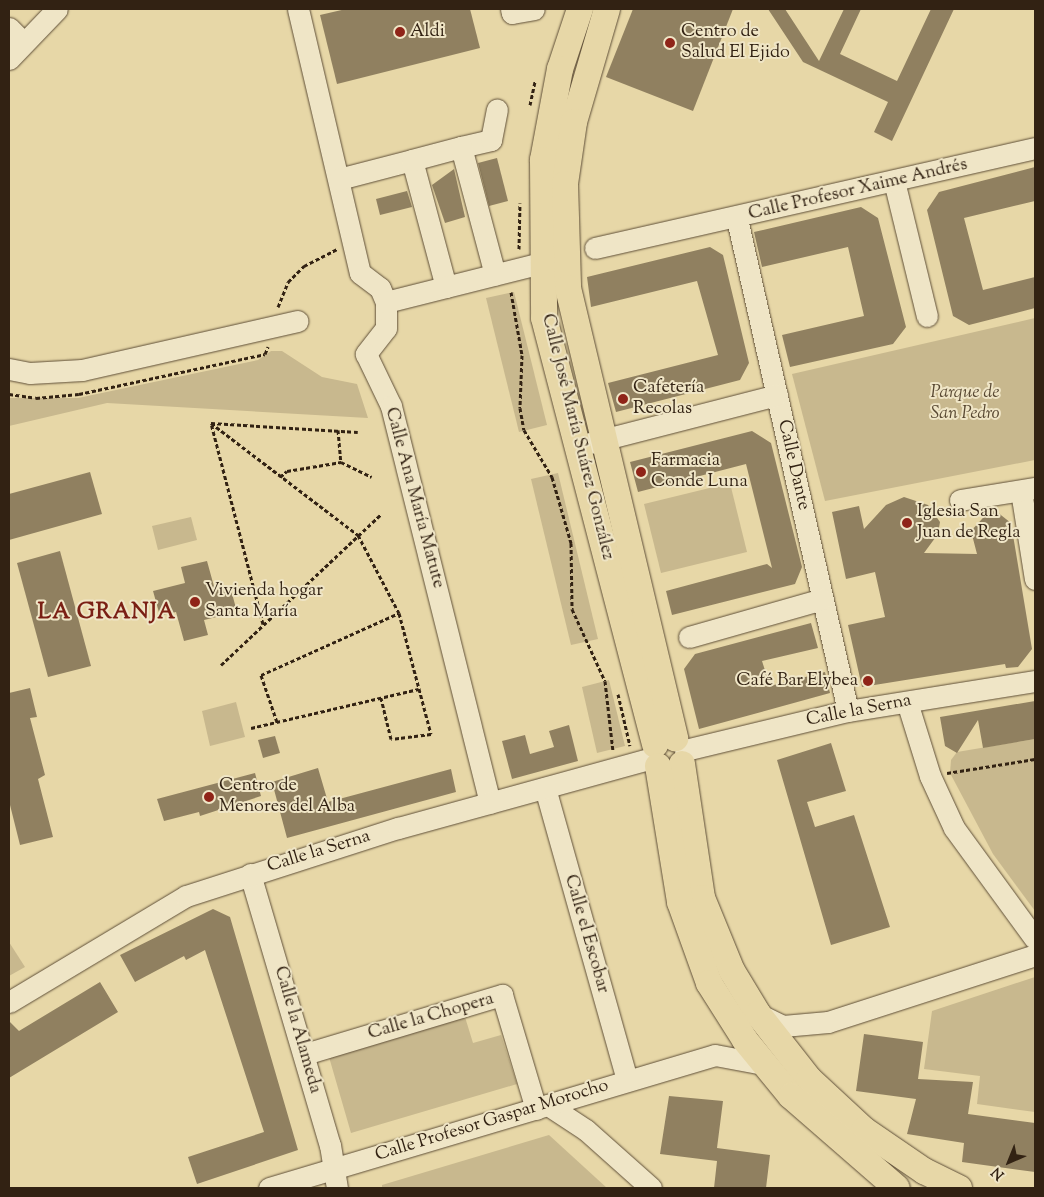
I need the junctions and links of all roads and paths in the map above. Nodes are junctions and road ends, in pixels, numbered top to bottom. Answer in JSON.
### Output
{"nodes":[{"id":1,"x":56,"y":9,"type":"edge"},
{"id":2,"x":298,"y":9,"type":"edge"},
{"id":3,"x":511,"y":9,"type":"edge"},
{"id":4,"x":534,"y":9,"type":"edge"},
{"id":5,"x":580,"y":9,"type":"edge"},
{"id":6,"x":607,"y":9,"type":"edge"},
{"id":7,"x":9,"y":28,"type":"edge"},
{"id":8,"x":24,"y":43,"type":"junction"},
{"id":9,"x":9,"y":59,"type":"edge"},
{"id":10,"x":497,"y":110,"type":"dead end"},
{"id":11,"x":461,"y":147,"type":"junction"},
{"id":12,"x":1035,"y":148,"type":"edge"},
{"id":13,"x":412,"y":160,"type":"junction"},
{"id":14,"x":339,"y":180,"type":"junction"},
{"id":15,"x":894,"y":181,"type":"junction"},
{"id":16,"x":737,"y":219,"type":"junction"},
{"id":17,"x":595,"y":248,"type":"dead end"},
{"id":18,"x":542,"y":263,"type":"junction"},
{"id":19,"x":495,"y":275,"type":"junction"},
{"id":20,"x":446,"y":287,"type":"junction"},
{"id":21,"x":511,"y":292,"type":"dead end"},
{"id":22,"x":386,"y":302,"type":"junction"},
{"id":23,"x":927,"y":316,"type":"dead end"},
{"id":24,"x":298,"y":320,"type":"dead end"},
{"id":25,"x":557,"y":368,"type":"junction"},
{"id":26,"x":9,"y":369,"type":"edge"},
{"id":27,"x":777,"y":395,"type":"junction"},
{"id":28,"x":211,"y":423,"type":"junction"},
{"id":29,"x":338,"y":430,"type":"junction"},
{"id":30,"x":358,"y":432,"type":"dead end"},
{"id":31,"x":596,"y":442,"type":"junction"},
{"id":32,"x":341,"y":462,"type":"junction"},
{"id":33,"x":280,"y":476,"type":"junction"},
{"id":34,"x":372,"y":477,"type":"dead end"},
{"id":35,"x":1028,"y":490,"type":"edge"},
{"id":36,"x":960,"y":500,"type":"dead end"},
{"id":37,"x":380,"y":515,"type":"dead end"},
{"id":38,"x":598,"y":521,"type":"junction"},
{"id":39,"x":358,"y":536,"type":"junction"},
{"id":40,"x":1035,"y":579,"type":"edge"},
{"id":41,"x":822,"y":599,"type":"junction"},
{"id":42,"x":399,"y":613,"type":"junction"},
{"id":43,"x":263,"y":624,"type":"junction"},
{"id":44,"x":689,"y":637,"type":"dead end"},
{"id":45,"x":221,"y":665,"type":"dead end"},
{"id":46,"x":1035,"y":681,"type":"edge"},
{"id":47,"x":419,"y":688,"type":"junction"},
{"id":48,"x":380,"y":698,"type":"junction"},
{"id":49,"x":907,"y":702,"type":"junction"},
{"id":50,"x":848,"y":711,"type":"junction"},
{"id":51,"x":624,"y":720,"type":"dead end"},
{"id":52,"x":277,"y":722,"type":"junction"},
{"id":53,"x":251,"y":728,"type":"dead end"},
{"id":54,"x":626,"y":752,"type":"dead end"},
{"id":55,"x":614,"y":754,"type":"dead end"},
{"id":56,"x":668,"y":754,"type":"junction"},
{"id":57,"x":1035,"y":759,"type":"edge"},
{"id":58,"x":944,"y":774,"type":"dead end"},
{"id":59,"x":545,"y":788,"type":"junction"},
{"id":60,"x":490,"y":803,"type":"junction"},
{"id":61,"x":250,"y":874,"type":"junction"},
{"id":62,"x":1035,"y":939,"type":"edge"},
{"id":63,"x":1035,"y":955,"type":"edge"},
{"id":64,"x":9,"y":1002,"type":"edge"},
{"id":65,"x":758,"y":1014,"type":"junction"},
{"id":66,"x":730,"y":1017,"type":"junction"},
{"id":67,"x":305,"y":1054,"type":"junction"},
{"id":68,"x":715,"y":1055,"type":"junction"},
{"id":69,"x":763,"y":1064,"type":"junction"},
{"id":70,"x":627,"y":1080,"type":"junction"},
{"id":71,"x":599,"y":1090,"type":"junction"},
{"id":72,"x":542,"y":1107,"type":"junction"},
{"id":73,"x":586,"y":1130,"type":"junction"},
{"id":74,"x":335,"y":1179,"type":"edge"},
{"id":75,"x":269,"y":1188,"type":"edge"},
{"id":76,"x":651,"y":1188,"type":"edge"},
{"id":77,"x":897,"y":1188,"type":"edge"},
{"id":78,"x":959,"y":1188,"type":"edge"}],
"edges":[{"from":1,"to":8,"type":"street"},
{"from":2,"to":14,"type":"street"},
{"from":3,"to":4,"type":"street"},
{"from":5,"to":18,"type":"main road","name":"Calle José María Suárez González"},
{"from":6,"to":31,"type":"main road","name":"Calle José María Suárez González"},
{"from":7,"to":8,"type":"street"},
{"from":8,"to":9,"type":"street"},
{"from":10,"to":11,"type":"street"},
{"from":11,"to":13,"type":"street"},
{"from":11,"to":19,"type":"street"},
{"from":12,"to":15,"type":"street","name":"Calle Profesor Xaime Andrés"},
{"from":13,"to":14,"type":"street"},
{"from":13,"to":20,"type":"street"},
{"from":14,"to":22,"type":"street"},
{"from":15,"to":16,"type":"street","name":"Calle Profesor Xaime Andrés"},
{"from":15,"to":23,"type":"street"},
{"from":16,"to":17,"type":"street","name":"Calle Profesor Xaime Andrés"},
{"from":16,"to":27,"type":"street","name":"Calle Dante"},
{"from":18,"to":19,"type":"street"},
{"from":18,"to":25,"type":"main road","name":"Calle José María Suárez González"},
{"from":19,"to":20,"type":"street"},
{"from":20,"to":22,"type":"street"},
{"from":21,"to":55,"type":"path"},
{"from":22,"to":60,"type":"street","name":"Calle Ana María Matute"},
{"from":24,"to":26,"type":"street"},
{"from":25,"to":31,"type":"main road"},
{"from":25,"to":38,"type":"main road","name":"Calle José María Suárez González"},
{"from":27,"to":31,"type":"street"},
{"from":27,"to":41,"type":"street","name":"Calle Dante"},
{"from":28,"to":29,"type":"path"},
{"from":28,"to":33,"type":"path"},
{"from":28,"to":43,"type":"path"},
{"from":29,"to":30,"type":"path"},
{"from":29,"to":32,"type":"path"},
{"from":31,"to":38,"type":"main road"},
{"from":31,"to":56,"type":"main road","name":"Calle José María Suárez González"},
{"from":32,"to":33,"type":"path"},
{"from":32,"to":34,"type":"path"},
{"from":33,"to":39,"type":"path"},
{"from":35,"to":36,"type":"street"},
{"from":35,"to":40,"type":"street"},
{"from":37,"to":39,"type":"path"},
{"from":38,"to":56,"type":"main road","name":"Calle José María Suárez González"},
{"from":39,"to":42,"type":"path"},
{"from":39,"to":43,"type":"path"},
{"from":41,"to":44,"type":"street"},
{"from":41,"to":50,"type":"street","name":"Calle Dante"},
{"from":42,"to":47,"type":"path"},
{"from":42,"to":52,"type":"path"},
{"from":43,"to":45,"type":"path"},
{"from":46,"to":49,"type":"street","name":"Calle la Serna"},
{"from":47,"to":48,"type":"path"},
{"from":47,"to":48,"type":"path"},
{"from":48,"to":52,"type":"path"},
{"from":49,"to":50,"type":"street","name":"Calle la Serna"},
{"from":49,"to":62,"type":"street"},
{"from":50,"to":56,"type":"street","name":"Calle la Serna"},
{"from":51,"to":54,"type":"path"},
{"from":52,"to":53,"type":"path"},
{"from":56,"to":59,"type":"street","name":"Calle la Serna"},
{"from":56,"to":65,"type":"main road"},
{"from":56,"to":66,"type":"main road"},
{"from":57,"to":58,"type":"path"},
{"from":59,"to":60,"type":"street","name":"Calle la Serna"},
{"from":59,"to":70,"type":"street","name":"Calle el Escobar"},
{"from":60,"to":61,"type":"street","name":"Calle la Serna"},
{"from":61,"to":64,"type":"street","name":"Calle la Serna"},
{"from":61,"to":67,"type":"street","name":"Calle la Alameda"},
{"from":63,"to":65,"type":"street"},
{"from":65,"to":78,"type":"main road"},
{"from":66,"to":68,"type":"street"},
{"from":66,"to":69,"type":"main road"},
{"from":67,"to":72,"type":"street","name":"Calle la Chopera"},
{"from":67,"to":74,"type":"street","name":"Calle la Alameda"},
{"from":68,"to":69,"type":"street","name":"Calle Profesor Gaspar Morocho"},
{"from":68,"to":70,"type":"street","name":"Calle Profesor Gaspar Morocho"},
{"from":69,"to":77,"type":"main road"},
{"from":70,"to":71,"type":"street","name":"Calle Profesor Gaspar Morocho"},
{"from":71,"to":72,"type":"street","name":"Calle Profesor Gaspar Morocho"},
{"from":71,"to":73,"type":"street"},
{"from":72,"to":73,"type":"street"},
{"from":72,"to":74,"type":"street","name":"Calle Profesor Gaspar Morocho"},
{"from":73,"to":76,"type":"street"},
{"from":74,"to":75,"type":"street","name":"Calle Profesor Gaspar Morocho"}]}
